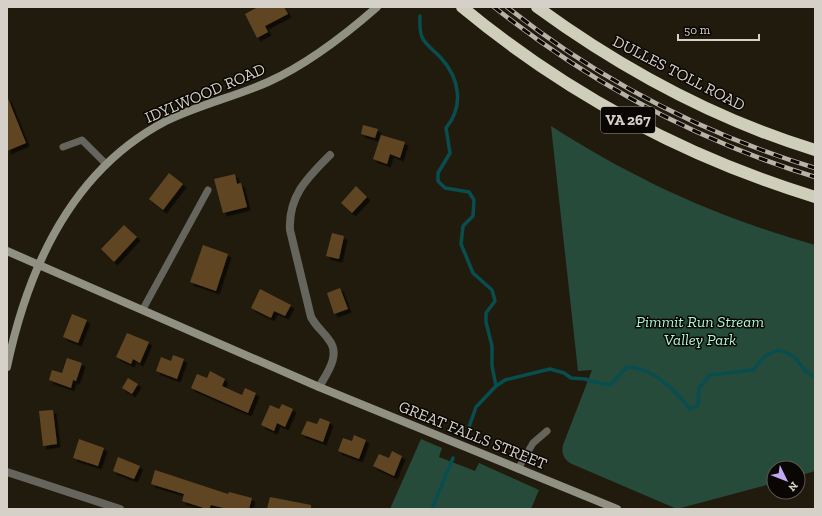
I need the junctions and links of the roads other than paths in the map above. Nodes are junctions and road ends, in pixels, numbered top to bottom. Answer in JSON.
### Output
{"nodes":[{"id":1,"x":377,"y":7,"type":"edge"},
{"id":2,"x":462,"y":7,"type":"edge"},
{"id":3,"x":537,"y":7,"type":"edge"},
{"id":4,"x":63,"y":147,"type":"dead end"},
{"id":5,"x":815,"y":150,"type":"edge"},
{"id":6,"x":330,"y":155,"type":"dead end"},
{"id":7,"x":106,"y":164,"type":"junction"},
{"id":8,"x":208,"y":190,"type":"dead end"},
{"id":9,"x":815,"y":197,"type":"edge"},
{"id":10,"x":7,"y":251,"type":"edge"},
{"id":11,"x":38,"y":264,"type":"junction"},
{"id":12,"x":143,"y":309,"type":"junction"},
{"id":13,"x":7,"y":366,"type":"edge"},
{"id":14,"x":319,"y":387,"type":"junction"},
{"id":15,"x":548,"y":431,"type":"dead end"},
{"id":16,"x":518,"y":469,"type":"junction"},
{"id":17,"x":7,"y":472,"type":"edge"},
{"id":18,"x":120,"y":509,"type":"edge"},
{"id":19,"x":615,"y":509,"type":"edge"}],
"edges":[{"from":1,"to":7,"type":"main road","name":"IDYLWOOD ROAD"},
{"from":2,"to":9,"type":"highway","number":"VA 267"},
{"from":3,"to":5,"type":"highway","name":"DULLES TOLL ROAD","number":"VA 267"},
{"from":4,"to":7,"type":"lane"},
{"from":6,"to":14,"type":"street"},
{"from":7,"to":11,"type":"main road","name":"IDYLWOOD ROAD"},
{"from":8,"to":12,"type":"lane"},
{"from":10,"to":11,"type":"main road","name":"GREAT FALLS STREET"},
{"from":11,"to":12,"type":"main road","name":"GREAT FALLS STREET"},
{"from":11,"to":13,"type":"main road","name":"IDYLWOOD ROAD"},
{"from":12,"to":14,"type":"main road","name":"GREAT FALLS STREET"},
{"from":14,"to":16,"type":"main road","name":"GREAT FALLS STREET"},
{"from":15,"to":16,"type":"lane"},
{"from":16,"to":19,"type":"main road","name":"GREAT FALLS STREET"},
{"from":17,"to":18,"type":"street"}]}
